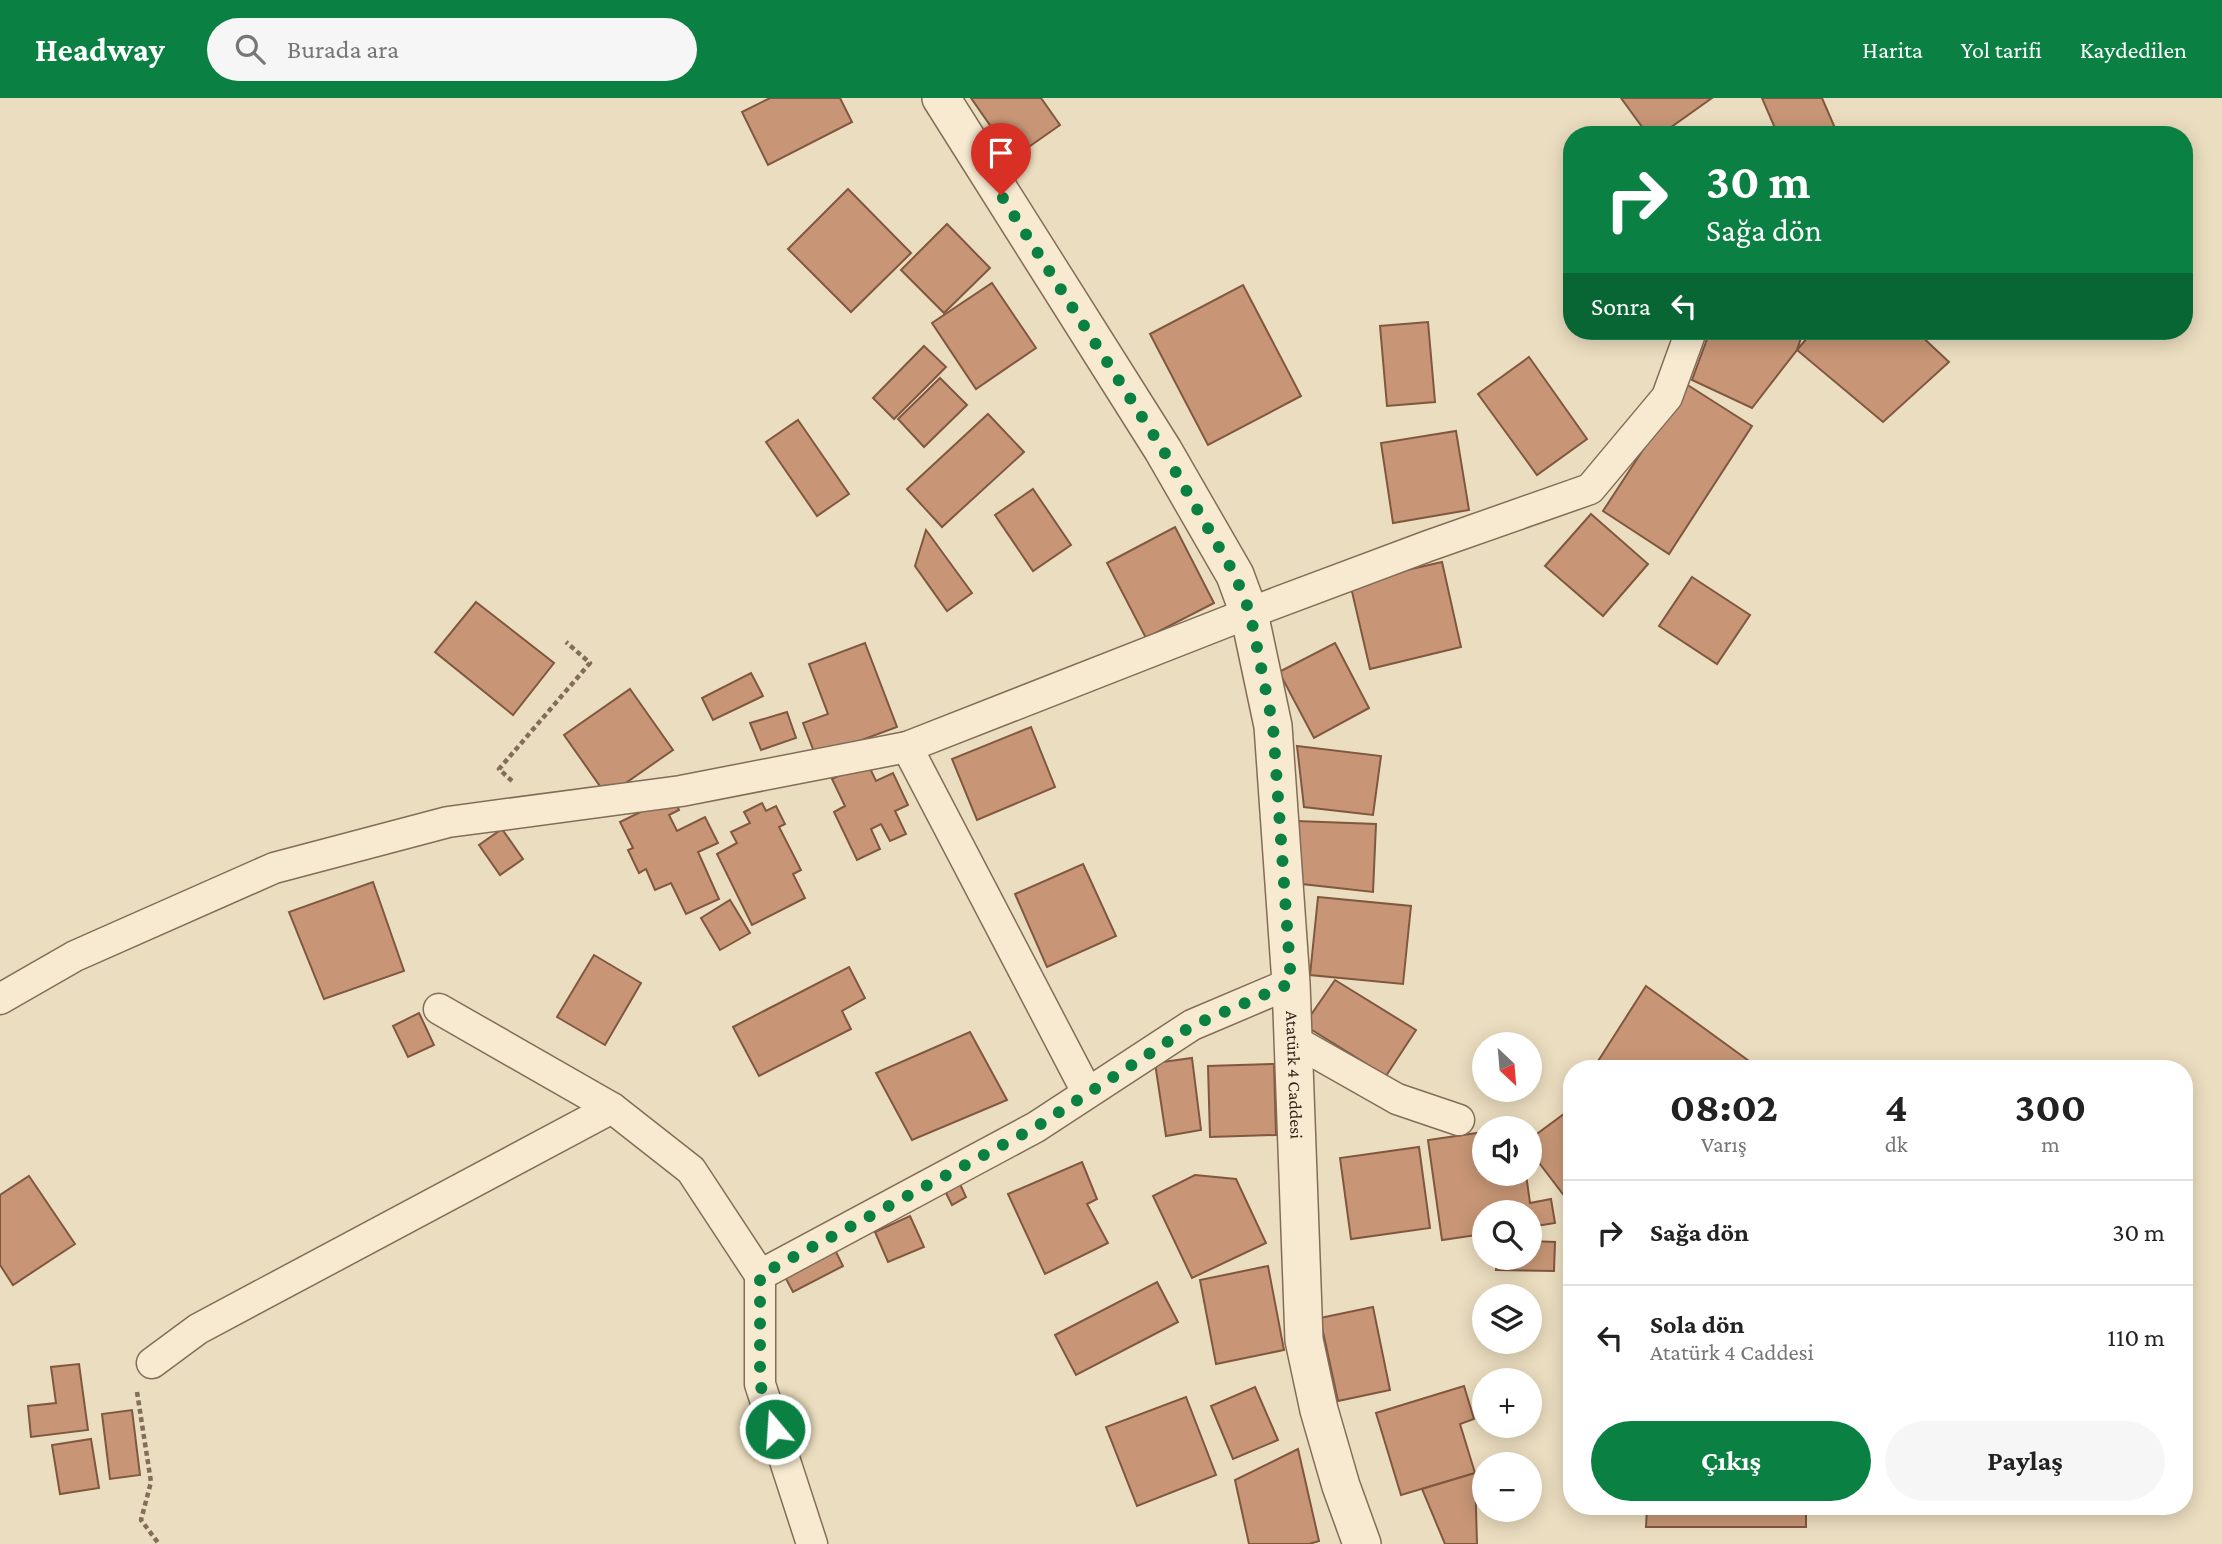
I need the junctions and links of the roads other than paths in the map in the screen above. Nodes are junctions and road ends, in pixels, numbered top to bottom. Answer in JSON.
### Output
{"nodes":[{"id":1,"x":941,"y":98,"type":"edge"},
{"id":2,"x":1688,"y":340,"type":"edge"},
{"id":3,"x":1250,"y":613,"type":"junction"},
{"id":4,"x":907,"y":747,"type":"junction"},
{"id":5,"x":1291,"y":983,"type":"junction"},
{"id":6,"x":0,"y":999,"type":"edge"},
{"id":7,"x":439,"y":1009,"type":"dead end"},
{"id":8,"x":1293,"y":1040,"type":"junction"},
{"id":9,"x":1090,"y":1091,"type":"junction"},
{"id":10,"x":612,"y":1108,"type":"junction"},
{"id":11,"x":1459,"y":1120,"type":"dead end"},
{"id":12,"x":760,"y":1275,"type":"junction"},
{"id":13,"x":152,"y":1363,"type":"road end"},
{"id":14,"x":812,"y":1544,"type":"edge"},
{"id":15,"x":1362,"y":1544,"type":"edge"}],
"edges":[{"from":1,"to":3,"type":"street","name":"Atatürk 4 Caddesi"},
{"from":2,"to":3,"type":"street"},
{"from":3,"to":4,"type":"street"},
{"from":3,"to":5,"type":"street","name":"Atatürk 4 Caddesi"},
{"from":4,"to":6,"type":"street"},
{"from":4,"to":9,"type":"street"},
{"from":5,"to":8,"type":"street","name":"Atatürk 4 Caddesi"},
{"from":5,"to":9,"type":"street"},
{"from":7,"to":10,"type":"street"},
{"from":8,"to":11,"type":"street"},
{"from":8,"to":15,"type":"street","name":"Atatürk 4 Caddesi"},
{"from":9,"to":12,"type":"street"},
{"from":10,"to":12,"type":"street"},
{"from":10,"to":13,"type":"street"},
{"from":12,"to":14,"type":"street"}]}
